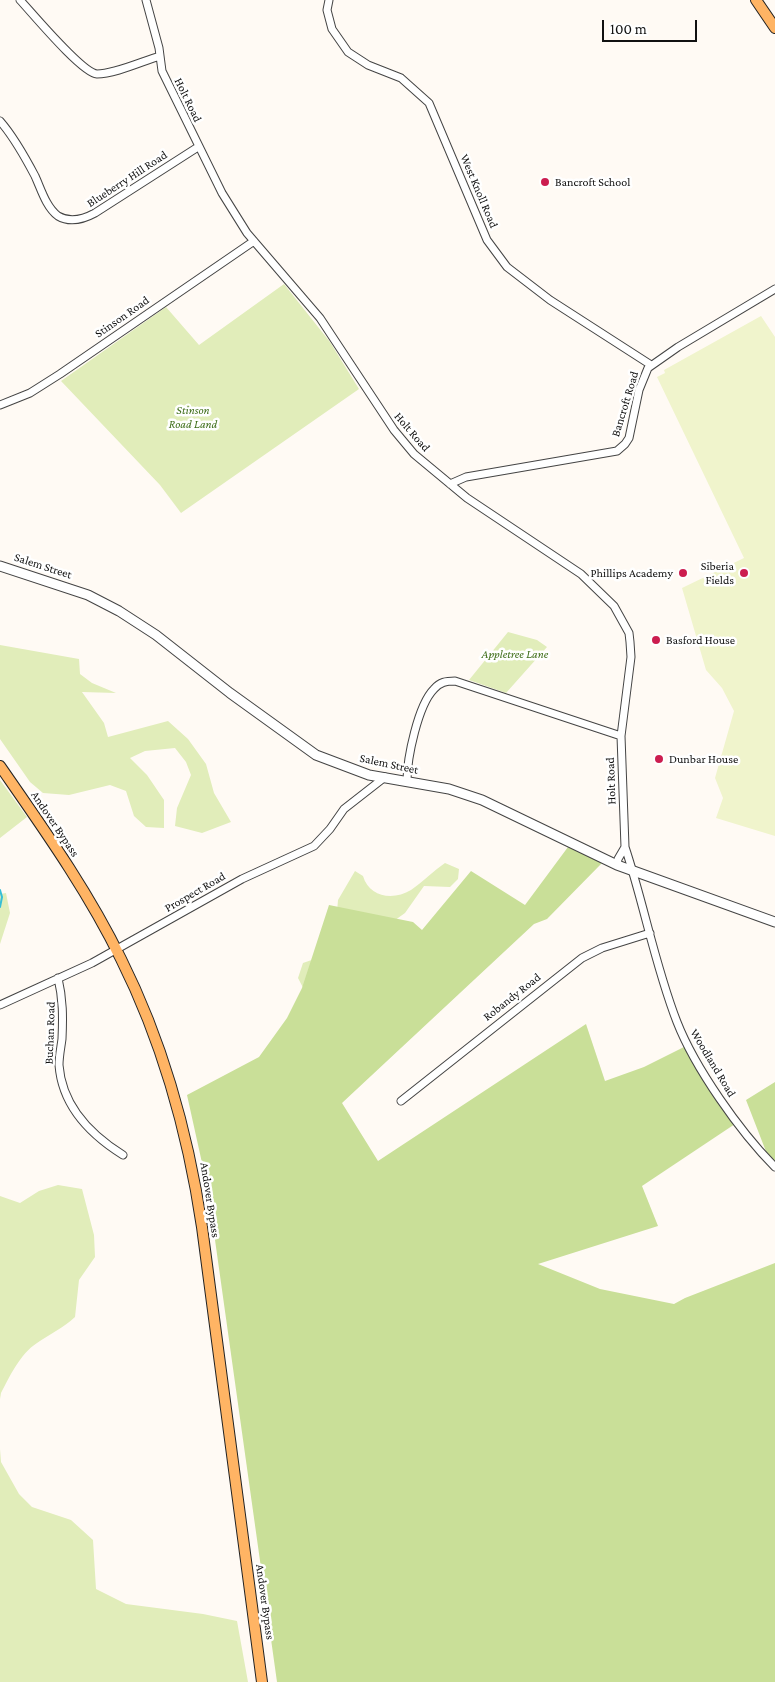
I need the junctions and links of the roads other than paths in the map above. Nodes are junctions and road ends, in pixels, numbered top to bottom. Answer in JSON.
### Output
{"nodes":[{"id":1,"x":20,"y":0,"type":"edge"},
{"id":2,"x":146,"y":0,"type":"edge"},
{"id":3,"x":329,"y":0,"type":"edge"},
{"id":4,"x":756,"y":0,"type":"edge"},
{"id":5,"x":775,"y":28,"type":"edge"},
{"id":6,"x":160,"y":56,"type":"junction"},
{"id":7,"x":0,"y":120,"type":"edge"},
{"id":8,"x":198,"y":146,"type":"junction"},
{"id":9,"x":254,"y":241,"type":"junction"},
{"id":10,"x":775,"y":290,"type":"edge"},
{"id":11,"x":651,"y":365,"type":"junction"},
{"id":12,"x":0,"y":405,"type":"edge"},
{"id":13,"x":450,"y":484,"type":"junction"},
{"id":14,"x":0,"y":566,"type":"edge"},
{"id":15,"x":621,"y":736,"type":"junction"},
{"id":16,"x":0,"y":766,"type":"edge"},
{"id":17,"x":385,"y":777,"type":"junction"},
{"id":18,"x":407,"y":781,"type":"junction"},
{"id":19,"x":625,"y":847,"type":"junction"},
{"id":20,"x":617,"y":865,"type":"junction"},
{"id":21,"x":632,"y":871,"type":"junction"},
{"id":22,"x":775,"y":922,"type":"edge"},
{"id":23,"x":650,"y":933,"type":"junction"},
{"id":24,"x":116,"y":949,"type":"junction"},
{"id":25,"x":58,"y":978,"type":"junction"},
{"id":26,"x":0,"y":1005,"type":"edge"},
{"id":27,"x":401,"y":1101,"type":"dead end"},
{"id":28,"x":123,"y":1155,"type":"dead end"},
{"id":29,"x":775,"y":1167,"type":"edge"},
{"id":30,"x":262,"y":1682,"type":"edge"}],
"edges":[{"from":1,"to":6,"type":"street"},
{"from":2,"to":6,"type":"street","name":"Holt Road"},
{"from":3,"to":11,"type":"street","name":"West Knoll Road"},
{"from":4,"to":5,"type":"main road"},
{"from":6,"to":8,"type":"street","name":"Holt Road"},
{"from":7,"to":8,"type":"street","name":"Blueberry Hill Road"},
{"from":8,"to":9,"type":"street","name":"Holt Road"},
{"from":9,"to":12,"type":"street","name":"Stinson Road"},
{"from":9,"to":13,"type":"street","name":"Holt Road"},
{"from":10,"to":11,"type":"street","name":"Bancroft Road"},
{"from":11,"to":13,"type":"street","name":"Bancroft Road"},
{"from":13,"to":15,"type":"street","name":"Holt Road"},
{"from":14,"to":17,"type":"street","name":"Salem Street"},
{"from":15,"to":18,"type":"street"},
{"from":15,"to":19,"type":"street","name":"Holt Road"},
{"from":16,"to":24,"type":"main road","name":"Andover Bypass"},
{"from":17,"to":18,"type":"street","name":"Salem Street"},
{"from":17,"to":24,"type":"street","name":"Prospect Road"},
{"from":18,"to":20,"type":"street","name":"Salem Street"},
{"from":19,"to":20,"type":"street","name":"Holt Road"},
{"from":19,"to":21,"type":"street","name":"Holt Road"},
{"from":20,"to":21,"type":"street","name":"Salem Street"},
{"from":21,"to":22,"type":"street","name":"Salem Street"},
{"from":21,"to":23,"type":"street","name":"Woodland Road"},
{"from":23,"to":27,"type":"street","name":"Robandy Road"},
{"from":23,"to":29,"type":"street","name":"Woodland Road"},
{"from":24,"to":25,"type":"street","name":"Prospect Road"},
{"from":24,"to":30,"type":"main road","name":"Andover Bypass"},
{"from":25,"to":26,"type":"street","name":"Prospect Road"},
{"from":25,"to":28,"type":"street","name":"Buchan Road"}]}
